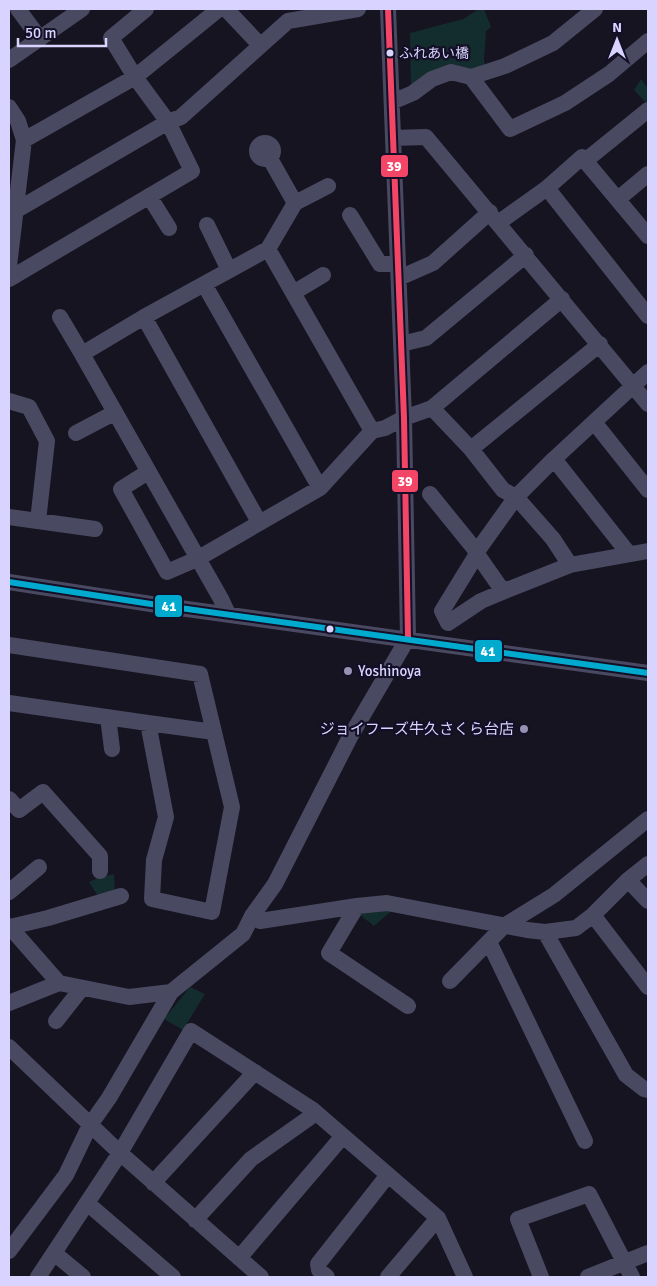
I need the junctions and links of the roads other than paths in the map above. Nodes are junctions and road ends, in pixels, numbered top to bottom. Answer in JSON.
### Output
{"nodes":[{"id":1,"x":18,"y":9,"type":"edge"},
{"id":2,"x":82,"y":9,"type":"edge"},
{"id":3,"x":146,"y":9,"type":"edge"},
{"id":4,"x":219,"y":9,"type":"edge"},
{"id":5,"x":226,"y":9,"type":"edge"},
{"id":6,"x":358,"y":9,"type":"edge"},
{"id":7,"x":388,"y":9,"type":"edge"},
{"id":8,"x":595,"y":9,"type":"edge"},
{"id":9,"x":40,"y":39,"type":"junction"},
{"id":10,"x":648,"y":41,"type":"edge"},
{"id":11,"x":260,"y":45,"type":"junction"},
{"id":12,"x":9,"y":60,"type":"edge"},
{"id":13,"x":135,"y":77,"type":"junction"},
{"id":14,"x":470,"y":77,"type":"junction"},
{"id":15,"x":392,"y":102,"type":"junction"},
{"id":16,"x":9,"y":107,"type":"edge"},
{"id":17,"x":648,"y":110,"type":"edge"},
{"id":18,"x":168,"y":122,"type":"junction"},
{"id":19,"x":393,"y":138,"type":"junction"},
{"id":20,"x":24,"y":140,"type":"junction"},
{"id":21,"x":269,"y":157,"type":"dead end"},
{"id":22,"x":585,"y":161,"type":"junction"},
{"id":23,"x":648,"y":174,"type":"edge"},
{"id":24,"x":328,"y":186,"type":"dead end"},
{"id":25,"x":547,"y":188,"type":"junction"},
{"id":26,"x":149,"y":196,"type":"junction"},
{"id":27,"x":618,"y":200,"type":"junction"},
{"id":28,"x":295,"y":203,"type":"junction"},
{"id":29,"x":12,"y":211,"type":"edge"},
{"id":30,"x":350,"y":215,"type":"dead end"},
{"id":31,"x":494,"y":217,"type":"junction"},
{"id":32,"x":207,"y":225,"type":"dead end"},
{"id":33,"x":169,"y":228,"type":"dead end"},
{"id":34,"x":648,"y":236,"type":"edge"},
{"id":35,"x":268,"y":249,"type":"junction"},
{"id":36,"x":526,"y":255,"type":"junction"},
{"id":37,"x":9,"y":266,"type":"edge"},
{"id":38,"x":230,"y":270,"type":"junction"},
{"id":39,"x":398,"y":271,"type":"junction"},
{"id":40,"x":323,"y":275,"type":"dead end"},
{"id":41,"x":9,"y":279,"type":"edge"},
{"id":42,"x":204,"y":284,"type":"junction"},
{"id":43,"x":293,"y":293,"type":"junction"},
{"id":44,"x":562,"y":299,"type":"junction"},
{"id":45,"x":144,"y":316,"type":"junction"},
{"id":46,"x":648,"y":316,"type":"edge"},
{"id":47,"x":60,"y":317,"type":"dead end"},
{"id":48,"x":401,"y":344,"type":"junction"},
{"id":49,"x":600,"y":344,"type":"junction"},
{"id":50,"x":82,"y":354,"type":"junction"},
{"id":51,"x":648,"y":372,"type":"edge"},
{"id":52,"x":634,"y":385,"type":"junction"},
{"id":53,"x":9,"y":401,"type":"edge"},
{"id":54,"x":648,"y":404,"type":"edge"},
{"id":55,"x":432,"y":408,"type":"junction"},
{"id":56,"x":114,"y":413,"type":"junction"},
{"id":57,"x":404,"y":418,"type":"junction"},
{"id":58,"x":594,"y":422,"type":"junction"},
{"id":59,"x":372,"y":431,"type":"junction"},
{"id":60,"x":76,"y":433,"type":"dead end"},
{"id":61,"x":470,"y":449,"type":"junction"},
{"id":62,"x":554,"y":459,"type":"junction"},
{"id":63,"x":148,"y":472,"type":"junction"},
{"id":64,"x":320,"y":488,"type":"junction"},
{"id":65,"x":648,"y":490,"type":"edge"},
{"id":66,"x":430,"y":494,"type":"dead end"},
{"id":67,"x":516,"y":497,"type":"junction"},
{"id":68,"x":9,"y":517,"type":"edge"},
{"id":69,"x":38,"y":521,"type":"junction"},
{"id":70,"x":259,"y":522,"type":"junction"},
{"id":71,"x":95,"y":529,"type":"dead end"},
{"id":72,"x":648,"y":551,"type":"edge"},
{"id":73,"x":477,"y":553,"type":"junction"},
{"id":74,"x":629,"y":554,"type":"junction"},
{"id":75,"x":197,"y":559,"type":"junction"},
{"id":76,"x":570,"y":565,"type":"junction"},
{"id":77,"x":9,"y":582,"type":"edge"},
{"id":78,"x":507,"y":590,"type":"junction"},
{"id":79,"x":228,"y":614,"type":"junction"},
{"id":80,"x":408,"y":638,"type":"junction"},
{"id":81,"x":9,"y":645,"type":"edge"},
{"id":82,"x":648,"y":673,"type":"edge"},
{"id":83,"x":9,"y":703,"type":"edge"},
{"id":84,"x":108,"y":717,"type":"junction"},
{"id":85,"x":148,"y":723,"type":"junction"},
{"id":86,"x":214,"y":732,"type":"junction"},
{"id":87,"x":112,"y":749,"type":"dead end"},
{"id":88,"x":12,"y":809,"type":"edge"},
{"id":89,"x":648,"y":819,"type":"edge"},
{"id":90,"x":648,"y":864,"type":"edge"},
{"id":91,"x":39,"y":867,"type":"dead end"},
{"id":92,"x":100,"y":871,"type":"dead end"},
{"id":93,"x":628,"y":880,"type":"junction"},
{"id":94,"x":9,"y":892,"type":"edge"},
{"id":95,"x":121,"y":896,"type":"dead end"},
{"id":96,"x":648,"y":901,"type":"edge"},
{"id":97,"x":357,"y":906,"type":"junction"},
{"id":98,"x":593,"y":915,"type":"junction"},
{"id":99,"x":252,"y":916,"type":"junction"},
{"id":100,"x":504,"y":926,"type":"junction"},
{"id":101,"x":9,"y":927,"type":"edge"},
{"id":102,"x":546,"y":932,"type":"junction"},
{"id":103,"x":488,"y":942,"type":"junction"},
{"id":104,"x":450,"y":981,"type":"dead end"},
{"id":105,"x":59,"y":983,"type":"junction"},
{"id":106,"x":648,"y":987,"type":"edge"},
{"id":107,"x":82,"y":988,"type":"junction"},
{"id":108,"x":171,"y":992,"type":"junction"},
{"id":109,"x":9,"y":1003,"type":"edge"},
{"id":110,"x":408,"y":1006,"type":"dead end"},
{"id":111,"x":56,"y":1021,"type":"dead end"},
{"id":112,"x":9,"y":1047,"type":"edge"},
{"id":113,"x":255,"y":1072,"type":"junction"},
{"id":114,"x":648,"y":1090,"type":"edge"},
{"id":115,"x":316,"y":1113,"type":"junction"},
{"id":116,"x":90,"y":1125,"type":"junction"},
{"id":117,"x":343,"y":1136,"type":"junction"},
{"id":118,"x":585,"y":1141,"type":"dead end"},
{"id":119,"x":120,"y":1153,"type":"junction"},
{"id":120,"x":388,"y":1175,"type":"junction"},
{"id":121,"x":154,"y":1183,"type":"junction"},
{"id":122,"x":88,"y":1203,"type":"junction"},
{"id":123,"x":438,"y":1218,"type":"junction"},
{"id":124,"x":195,"y":1220,"type":"junction"},
{"id":125,"x":9,"y":1251,"type":"edge"},
{"id":126,"x":54,"y":1253,"type":"junction"},
{"id":127,"x":648,"y":1253,"type":"edge"},
{"id":128,"x":238,"y":1258,"type":"junction"},
{"id":129,"x":624,"y":1262,"type":"junction"},
{"id":130,"x":38,"y":1277,"type":"edge"},
{"id":131,"x":83,"y":1277,"type":"edge"},
{"id":132,"x":173,"y":1277,"type":"edge"},
{"id":133,"x":262,"y":1277,"type":"edge"},
{"id":134,"x":327,"y":1277,"type":"edge"},
{"id":135,"x":388,"y":1277,"type":"edge"},
{"id":136,"x":465,"y":1277,"type":"edge"},
{"id":137,"x":541,"y":1277,"type":"edge"},
{"id":138,"x":588,"y":1277,"type":"edge"},
{"id":139,"x":632,"y":1277,"type":"edge"}],
"edges":[{"from":1,"to":9,"type":"street"},
{"from":2,"to":9,"type":"street"},
{"from":3,"to":13,"type":"street"},
{"from":4,"to":13,"type":"street"},
{"from":5,"to":11,"type":"street"},
{"from":6,"to":11,"type":"street"},
{"from":7,"to":15,"type":"street"},
{"from":8,"to":14,"type":"street"},
{"from":9,"to":12,"type":"street"},
{"from":10,"to":14,"type":"street"},
{"from":11,"to":18,"type":"street"},
{"from":13,"to":18,"type":"street"},
{"from":13,"to":20,"type":"street"},
{"from":14,"to":15,"type":"street"},
{"from":15,"to":19,"type":"street"},
{"from":16,"to":20,"type":"street"},
{"from":17,"to":22,"type":"street"},
{"from":18,"to":26,"type":"street"},
{"from":18,"to":29,"type":"street"},
{"from":19,"to":31,"type":"street"},
{"from":19,"to":39,"type":"street"},
{"from":20,"to":29,"type":"street"},
{"from":21,"to":28,"type":"street"},
{"from":22,"to":25,"type":"street"},
{"from":22,"to":27,"type":"street"},
{"from":23,"to":27,"type":"street"},
{"from":24,"to":28,"type":"street"},
{"from":25,"to":31,"type":"street"},
{"from":25,"to":46,"type":"street"},
{"from":26,"to":33,"type":"street"},
{"from":26,"to":41,"type":"street"},
{"from":27,"to":34,"type":"street"},
{"from":28,"to":35,"type":"street"},
{"from":29,"to":37,"type":"street"},
{"from":30,"to":39,"type":"street"},
{"from":31,"to":36,"type":"street"},
{"from":31,"to":39,"type":"street"},
{"from":32,"to":38,"type":"street"},
{"from":35,"to":38,"type":"street"},
{"from":35,"to":43,"type":"street"},
{"from":36,"to":44,"type":"street"},
{"from":36,"to":48,"type":"street"},
{"from":38,"to":42,"type":"street"},
{"from":39,"to":48,"type":"street"},
{"from":40,"to":43,"type":"street"},
{"from":42,"to":45,"type":"street"},
{"from":42,"to":64,"type":"street"},
{"from":43,"to":59,"type":"street"},
{"from":44,"to":49,"type":"street"},
{"from":44,"to":55,"type":"street"},
{"from":45,"to":50,"type":"street"},
{"from":45,"to":70,"type":"street"},
{"from":47,"to":50,"type":"street"},
{"from":48,"to":57,"type":"street"},
{"from":49,"to":52,"type":"street"},
{"from":49,"to":61,"type":"street"},
{"from":50,"to":56,"type":"street"},
{"from":51,"to":52,"type":"street"},
{"from":52,"to":54,"type":"street"},
{"from":52,"to":58,"type":"street"},
{"from":53,"to":69,"type":"street"},
{"from":55,"to":57,"type":"street"},
{"from":55,"to":61,"type":"street"},
{"from":56,"to":60,"type":"street"},
{"from":56,"to":63,"type":"street"},
{"from":57,"to":59,"type":"street"},
{"from":57,"to":80,"type":"street"},
{"from":58,"to":62,"type":"street"},
{"from":58,"to":65,"type":"street"},
{"from":59,"to":64,"type":"street"},
{"from":61,"to":67,"type":"street"},
{"from":62,"to":67,"type":"street"},
{"from":62,"to":74,"type":"street"},
{"from":63,"to":75,"type":"street"},
{"from":63,"to":75,"type":"street"},
{"from":64,"to":70,"type":"street"},
{"from":66,"to":73,"type":"street"},
{"from":67,"to":73,"type":"street"},
{"from":67,"to":76,"type":"street"},
{"from":68,"to":69,"type":"street"},
{"from":69,"to":71,"type":"street"},
{"from":70,"to":75,"type":"street"},
{"from":72,"to":74,"type":"street"},
{"from":73,"to":78,"type":"street"},
{"from":73,"to":78,"type":"street"},
{"from":74,"to":76,"type":"street"},
{"from":75,"to":79,"type":"street"},
{"from":76,"to":78,"type":"street"},
{"from":77,"to":79,"type":"street"},
{"from":79,"to":80,"type":"street"},
{"from":80,"to":82,"type":"street"},
{"from":80,"to":99,"type":"street"},
{"from":81,"to":86,"type":"street"},
{"from":83,"to":84,"type":"street"},
{"from":84,"to":85,"type":"street"},
{"from":84,"to":87,"type":"street"},
{"from":85,"to":86,"type":"street"},
{"from":85,"to":86,"type":"street"},
{"from":88,"to":92,"type":"street"},
{"from":89,"to":100,"type":"street"},
{"from":90,"to":93,"type":"street"},
{"from":91,"to":94,"type":"street"},
{"from":93,"to":96,"type":"street"},
{"from":93,"to":98,"type":"street"},
{"from":95,"to":101,"type":"street"},
{"from":97,"to":99,"type":"street"},
{"from":97,"to":100,"type":"street"},
{"from":97,"to":110,"type":"street"},
{"from":98,"to":102,"type":"street"},
{"from":98,"to":106,"type":"street"},
{"from":99,"to":108,"type":"street"},
{"from":100,"to":102,"type":"street"},
{"from":100,"to":103,"type":"street"},
{"from":101,"to":105,"type":"street"},
{"from":102,"to":114,"type":"street"},
{"from":103,"to":104,"type":"street"},
{"from":103,"to":118,"type":"street"},
{"from":105,"to":107,"type":"street"},
{"from":105,"to":109,"type":"street"},
{"from":107,"to":108,"type":"street"},
{"from":107,"to":111,"type":"street"},
{"from":108,"to":116,"type":"street"},
{"from":112,"to":116,"type":"street"},
{"from":113,"to":115,"type":"street"},
{"from":113,"to":119,"type":"street"},
{"from":113,"to":121,"type":"street"},
{"from":115,"to":117,"type":"street"},
{"from":115,"to":124,"type":"street"},
{"from":116,"to":119,"type":"street"},
{"from":116,"to":125,"type":"street"},
{"from":117,"to":120,"type":"street"},
{"from":117,"to":128,"type":"street"},
{"from":119,"to":121,"type":"street"},
{"from":119,"to":122,"type":"street"},
{"from":120,"to":123,"type":"street"},
{"from":120,"to":134,"type":"street"},
{"from":121,"to":124,"type":"street"},
{"from":122,"to":126,"type":"street"},
{"from":122,"to":132,"type":"street"},
{"from":123,"to":135,"type":"street"},
{"from":123,"to":136,"type":"street"},
{"from":124,"to":128,"type":"street"},
{"from":126,"to":130,"type":"street"},
{"from":126,"to":131,"type":"street"},
{"from":127,"to":129,"type":"street"},
{"from":128,"to":133,"type":"street"},
{"from":129,"to":137,"type":"street"},
{"from":129,"to":138,"type":"street"},
{"from":129,"to":139,"type":"street"}]}
